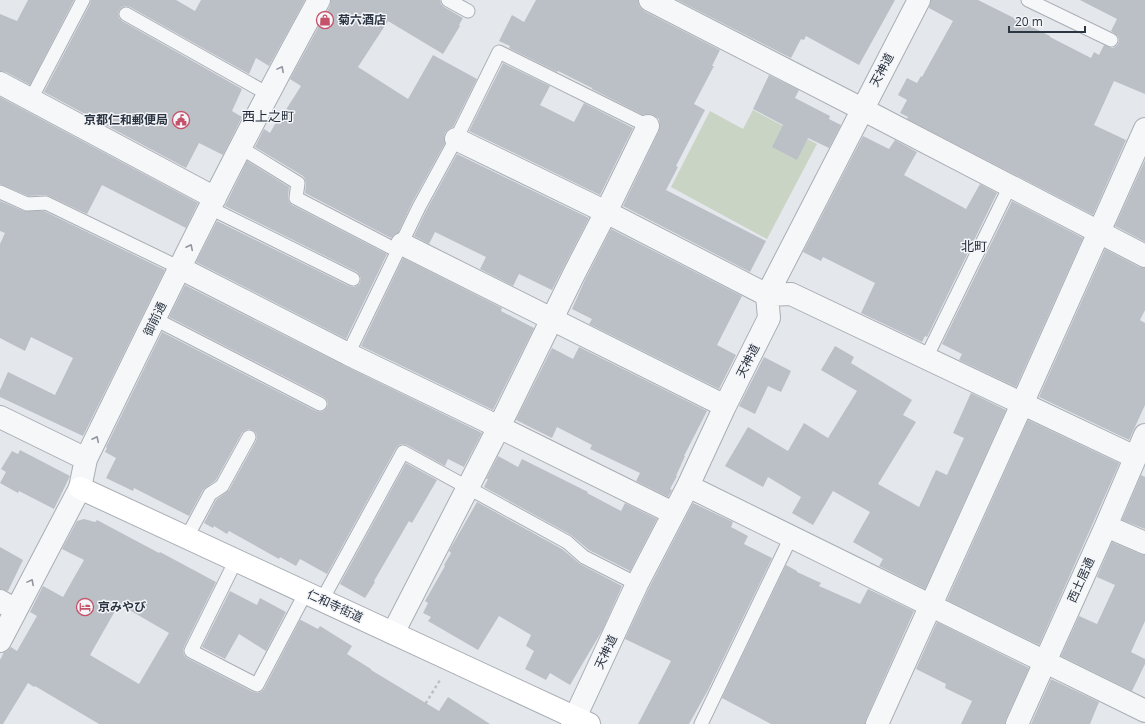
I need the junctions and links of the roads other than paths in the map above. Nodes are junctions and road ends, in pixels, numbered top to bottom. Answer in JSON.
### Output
{"nodes":[{"id":1,"x":83,"y":0,"type":"edge"},
{"id":2,"x":319,"y":0,"type":"edge"},
{"id":3,"x":448,"y":0,"type":"edge"},
{"id":4,"x":650,"y":0,"type":"edge"},
{"id":5,"x":919,"y":0,"type":"edge"},
{"id":6,"x":1028,"y":0,"type":"edge"},
{"id":7,"x":468,"y":11,"type":"dead end"},
{"id":8,"x":126,"y":14,"type":"dead end"},
{"id":9,"x":1111,"y":40,"type":"dead end"},
{"id":10,"x":0,"y":83,"type":"edge"},
{"id":11,"x":268,"y":94,"type":"junction"},
{"id":12,"x":31,"y":99,"type":"junction"},
{"id":13,"x":862,"y":109,"type":"junction"},
{"id":14,"x":648,"y":126,"type":"joint"},
{"id":15,"x":1145,"y":130,"type":"edge"},
{"id":16,"x":456,"y":139,"type":"junction"},
{"id":17,"x":241,"y":148,"type":"junction"},
{"id":18,"x":1010,"y":186,"type":"junction"},
{"id":19,"x":0,"y":192,"type":"edge"},
{"id":20,"x":213,"y":203,"type":"junction"},
{"id":21,"x":606,"y":212,"type":"junction"},
{"id":22,"x":1099,"y":232,"type":"junction"},
{"id":23,"x":400,"y":247,"type":"junction"},
{"id":24,"x":1145,"y":256,"type":"edge"},
{"id":25,"x":180,"y":268,"type":"junction"},
{"id":26,"x":353,"y":279,"type":"dead end"},
{"id":27,"x":767,"y":295,"type":"junction"},
{"id":28,"x":155,"y":319,"type":"junction"},
{"id":29,"x":552,"y":319,"type":"junction"},
{"id":30,"x":348,"y":354,"type":"junction"},
{"id":31,"x":926,"y":358,"type":"junction"},
{"id":32,"x":320,"y":404,"type":"dead end"},
{"id":33,"x":1022,"y":404,"type":"junction"},
{"id":34,"x":725,"y":406,"type":"junction"},
{"id":35,"x":0,"y":417,"type":"edge"},
{"id":36,"x":499,"y":426,"type":"junction"},
{"id":37,"x":1145,"y":435,"type":"edge"},
{"id":38,"x":249,"y":436,"type":"dead end"},
{"id":39,"x":1135,"y":457,"type":"junction"},
{"id":40,"x":86,"y":459,"type":"junction"},
{"id":41,"x":688,"y":486,"type":"junction"},
{"id":42,"x":469,"y":487,"type":"junction"},
{"id":43,"x":80,"y":488,"type":"junction"},
{"id":44,"x":673,"y":513,"type":"junction"},
{"id":45,"x":1106,"y":526,"type":"junction"},
{"id":46,"x":187,"y":537,"type":"junction"},
{"id":47,"x":791,"y":537,"type":"junction"},
{"id":48,"x":1145,"y":543,"type":"edge"},
{"id":49,"x":236,"y":560,"type":"junction"},
{"id":50,"x":637,"y":584,"type":"junction"},
{"id":51,"x":314,"y":596,"type":"junction"},
{"id":52,"x":8,"y":605,"type":"edge"},
{"id":53,"x":930,"y":606,"type":"junction"},
{"id":54,"x":393,"y":633,"type":"junction"},
{"id":55,"x":0,"y":641,"type":"edge"},
{"id":56,"x":1045,"y":662,"type":"junction"},
{"id":57,"x":1142,"y":710,"type":"edge"},
{"id":58,"x":579,"y":722,"type":"edge"},
{"id":59,"x":701,"y":724,"type":"edge"},
{"id":60,"x":877,"y":724,"type":"edge"},
{"id":61,"x":1017,"y":724,"type":"edge"}],
"edges":[{"from":1,"to":12,"type":"lane"},
{"from":11,"to":2,"type":"street","name":"御前通","one_way":true},
{"from":3,"to":7,"type":"lane"},
{"from":4,"to":13,"type":"street"},
{"from":5,"to":13,"type":"street","name":"天神道"},
{"from":6,"to":9,"type":"lane"},
{"from":8,"to":11,"type":"lane"},
{"from":10,"to":12,"type":"street"},
{"from":11,"to":17,"type":"street","name":"御前通"},
{"from":12,"to":20,"type":"street"},
{"from":13,"to":18,"type":"street"},
{"from":13,"to":27,"type":"street","name":"天神道"},
{"from":14,"to":16,"type":"lane"},
{"from":14,"to":21,"type":"street"},
{"from":15,"to":22,"type":"street"},
{"from":16,"to":21,"type":"street"},
{"from":16,"to":23,"type":"lane"},
{"from":17,"to":20,"type":"street","name":"御前通"},
{"from":17,"to":23,"type":"lane"},
{"from":18,"to":22,"type":"street"},
{"from":18,"to":31,"type":"lane"},
{"from":19,"to":25,"type":"lane"},
{"from":25,"to":20,"type":"street","name":"御前通","one_way":true},
{"from":20,"to":26,"type":"lane"},
{"from":21,"to":27,"type":"street"},
{"from":21,"to":29,"type":"street"},
{"from":22,"to":24,"type":"street"},
{"from":22,"to":33,"type":"street"},
{"from":23,"to":29,"type":"street"},
{"from":23,"to":30,"type":"lane"},
{"from":25,"to":28,"type":"street","name":"御前通"},
{"from":25,"to":30,"type":"street"},
{"from":27,"to":31,"type":"street"},
{"from":27,"to":34,"type":"street","name":"天神道"},
{"from":28,"to":32,"type":"lane"},
{"from":40,"to":28,"type":"street","name":"御前通","one_way":true},
{"from":29,"to":34,"type":"street"},
{"from":29,"to":36,"type":"street"},
{"from":30,"to":36,"type":"street"},
{"from":31,"to":33,"type":"street"},
{"from":33,"to":39,"type":"street"},
{"from":33,"to":53,"type":"street"},
{"from":34,"to":41,"type":"street","name":"天神道"},
{"from":35,"to":40,"type":"street"},
{"from":36,"to":42,"type":"street"},
{"from":36,"to":44,"type":"street"},
{"from":37,"to":39,"type":"street","name":"西土居通"},
{"from":38,"to":46,"type":"lane"},
{"from":39,"to":45,"type":"street","name":"西土居通"},
{"from":40,"to":43,"type":"street","name":"御前通"},
{"from":41,"to":44,"type":"street","name":"天神道"},
{"from":41,"to":47,"type":"street"},
{"from":42,"to":50,"type":"lane"},
{"from":42,"to":51,"type":"lane"},
{"from":42,"to":54,"type":"street"},
{"from":43,"to":46,"type":"street","name":"仁和寺街道"},
{"from":52,"to":43,"type":"street","name":"御前通","one_way":true},
{"from":44,"to":50,"type":"street","name":"天神道"},
{"from":45,"to":48,"type":"street"},
{"from":45,"to":56,"type":"street","name":"西土居通"},
{"from":46,"to":49,"type":"street","name":"仁和寺街道"},
{"from":47,"to":53,"type":"street"},
{"from":47,"to":59,"type":"lane"},
{"from":49,"to":51,"type":"street","name":"仁和寺街道"},
{"from":49,"to":51,"type":"lane"},
{"from":50,"to":58,"type":"street","name":"天神道"},
{"from":51,"to":54,"type":"street","name":"仁和寺街道"},
{"from":52,"to":55,"type":"street","name":"御前通"},
{"from":53,"to":56,"type":"street"},
{"from":53,"to":60,"type":"street"},
{"from":54,"to":58,"type":"street","name":"仁和寺街道"},
{"from":56,"to":57,"type":"street"},
{"from":56,"to":61,"type":"street","name":"西土居通"}]}
